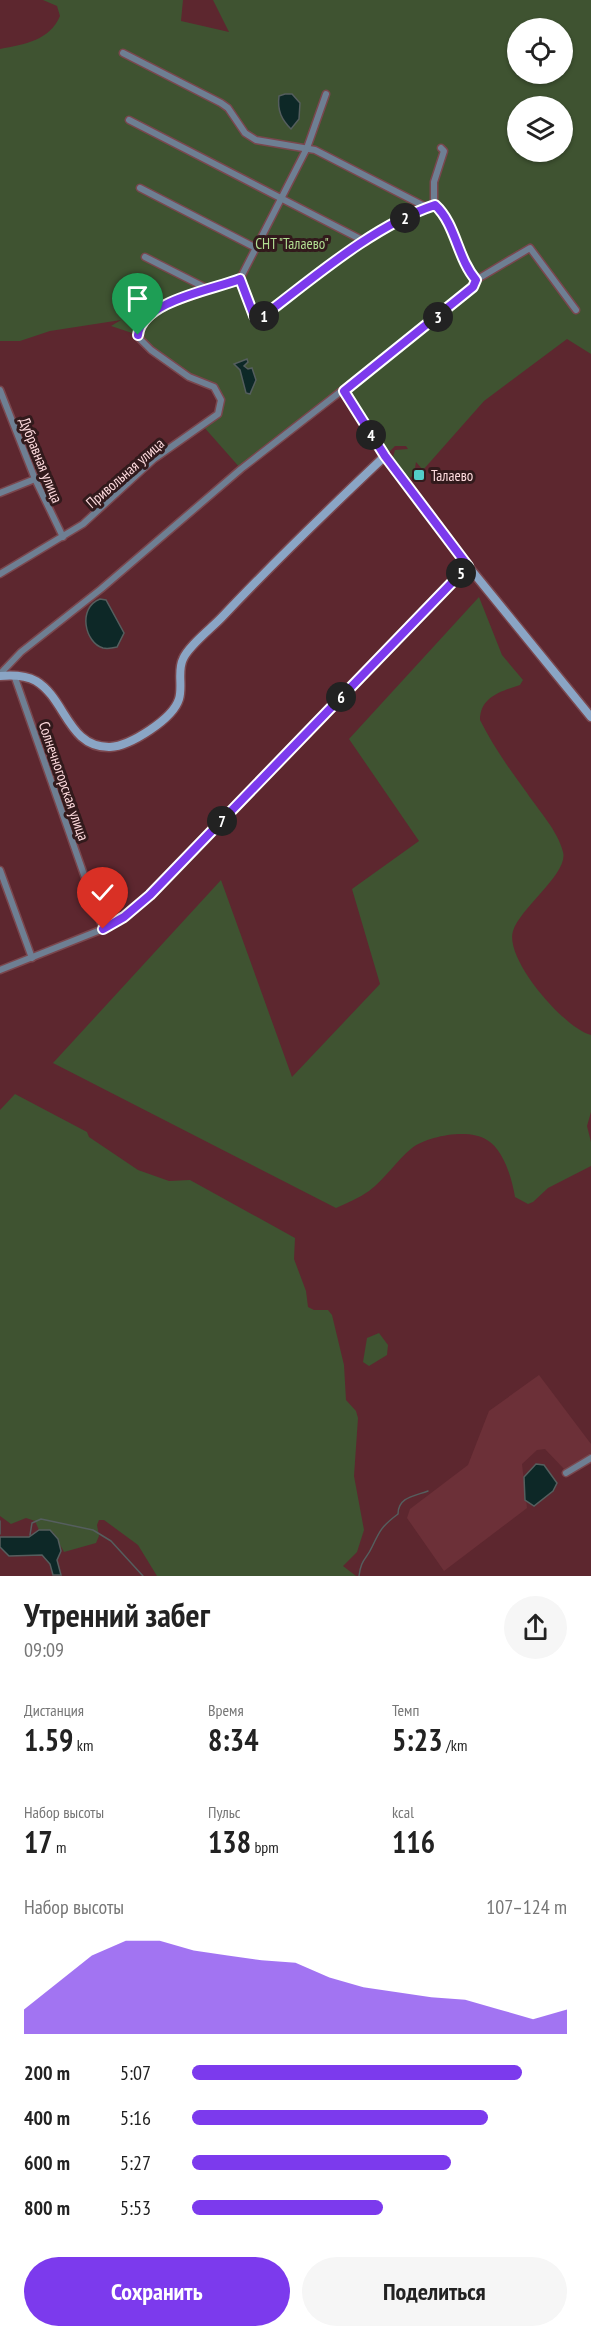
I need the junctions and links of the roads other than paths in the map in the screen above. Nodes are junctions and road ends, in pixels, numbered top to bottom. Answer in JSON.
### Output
{"nodes":[{"id":1,"x":123,"y":53,"type":"dead end"},
{"id":2,"x":326,"y":94,"type":"dead end"},
{"id":3,"x":129,"y":120,"type":"dead end"},
{"id":4,"x":307,"y":148,"type":"junction"},
{"id":5,"x":441,"y":148,"type":"dead end"},
{"id":6,"x":140,"y":188,"type":"dead end"},
{"id":7,"x":281,"y":198,"type":"junction"},
{"id":8,"x":431,"y":206,"type":"junction"},
{"id":9,"x":366,"y":242,"type":"junction"},
{"id":10,"x":256,"y":248,"type":"junction"},
{"id":11,"x":145,"y":257,"type":"dead end"},
{"id":12,"x":240,"y":279,"type":"junction"},
{"id":13,"x":476,"y":280,"type":"junction"},
{"id":14,"x":210,"y":290,"type":"junction"},
{"id":15,"x":576,"y":310,"type":"dead end"},
{"id":16,"x":0,"y":390,"type":"edge"},
{"id":17,"x":344,"y":391,"type":"junction"},
{"id":18,"x":385,"y":456,"type":"junction"},
{"id":19,"x":35,"y":479,"type":"junction"},
{"id":20,"x":0,"y":493,"type":"edge"},
{"id":21,"x":63,"y":537,"type":"junction"},
{"id":22,"x":468,"y":566,"type":"junction"},
{"id":23,"x":0,"y":574,"type":"edge"},
{"id":24,"x":0,"y":675,"type":"edge"},
{"id":25,"x":14,"y":675,"type":"junction"},
{"id":26,"x":591,"y":717,"type":"edge"},
{"id":27,"x":0,"y":870,"type":"edge"},
{"id":28,"x":103,"y":929,"type":"junction"},
{"id":29,"x":32,"y":958,"type":"junction"},
{"id":30,"x":0,"y":970,"type":"edge"},
{"id":31,"x":591,"y":1458,"type":"edge"},
{"id":32,"x":566,"y":1473,"type":"dead end"}],
"edges":[{"from":1,"to":4,"type":"street"},
{"from":2,"to":4,"type":"street"},
{"from":3,"to":7,"type":"street"},
{"from":4,"to":7,"type":"street"},
{"from":4,"to":8,"type":"street"},
{"from":5,"to":8,"type":"street"},
{"from":6,"to":10,"type":"street"},
{"from":7,"to":9,"type":"street"},
{"from":7,"to":10,"type":"street"},
{"from":8,"to":9,"type":"street"},
{"from":8,"to":13,"type":"street"},
{"from":9,"to":12,"type":"street"},
{"from":10,"to":12,"type":"street"},
{"from":11,"to":14,"type":"street"},
{"from":12,"to":14,"type":"street"},
{"from":13,"to":15,"type":"street"},
{"from":13,"to":17,"type":"street"},
{"from":14,"to":21,"type":"street","name":"Привольная улица"},
{"from":16,"to":19,"type":"street","name":"Дубравная улица"},
{"from":17,"to":18,"type":"street"},
{"from":17,"to":24,"type":"street"},
{"from":18,"to":22,"type":"street"},
{"from":18,"to":25,"type":"street"},
{"from":19,"to":20,"type":"street"},
{"from":19,"to":21,"type":"street","name":"Дубравная улица"},
{"from":21,"to":23,"type":"street","name":"Привольная улица"},
{"from":22,"to":26,"type":"street"},
{"from":22,"to":28,"type":"street"},
{"from":24,"to":25,"type":"street"},
{"from":25,"to":28,"type":"street","name":"Солнечногорская улица"},
{"from":27,"to":29,"type":"street"},
{"from":28,"to":29,"type":"street"},
{"from":29,"to":30,"type":"street"},
{"from":31,"to":32,"type":"street"}]}
